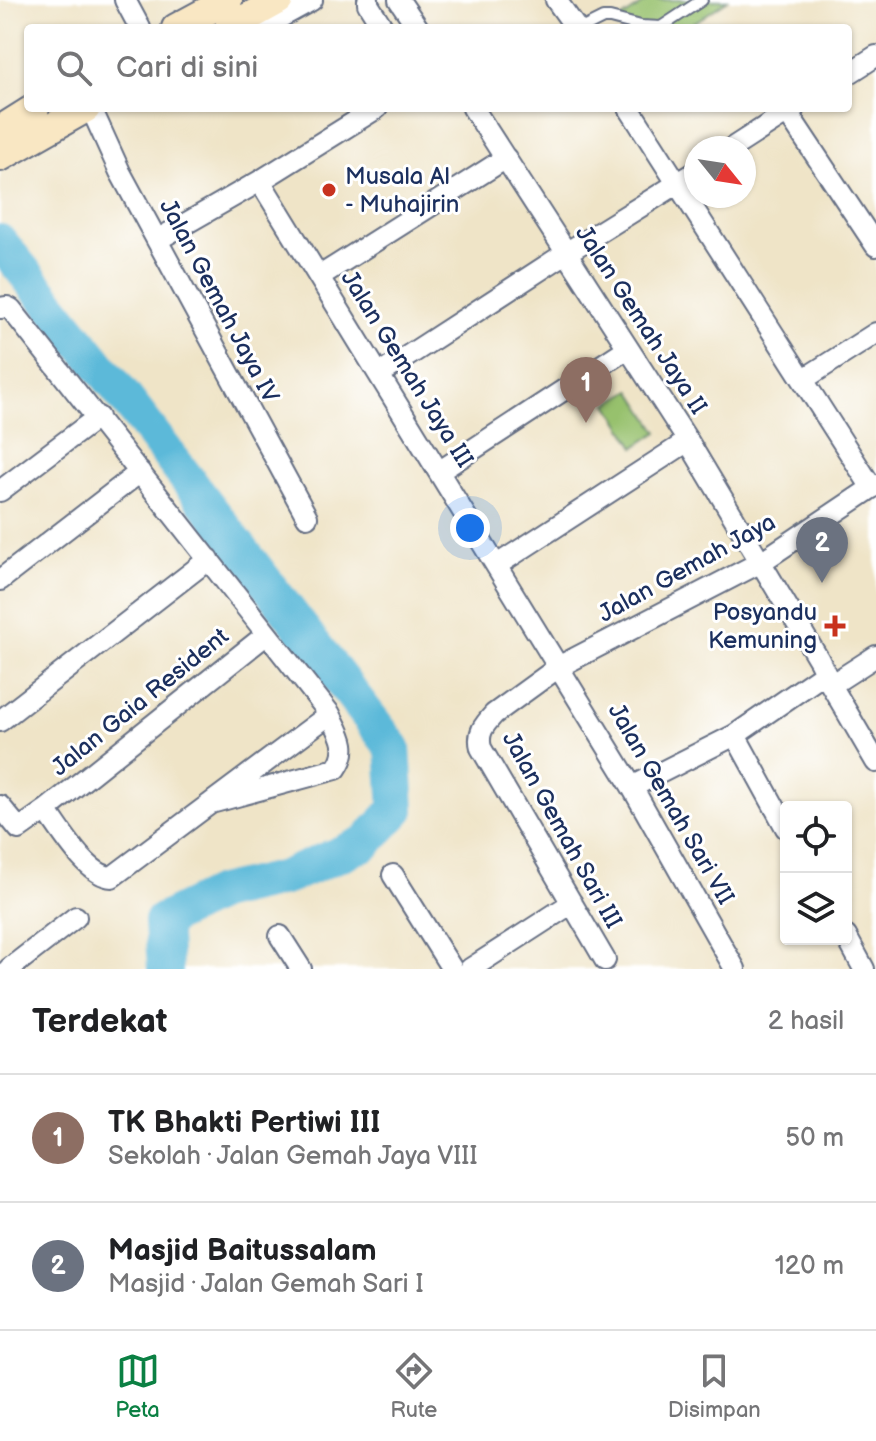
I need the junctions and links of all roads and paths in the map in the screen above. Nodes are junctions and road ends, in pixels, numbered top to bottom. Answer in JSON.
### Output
{"nodes":[{"id":1,"x":125,"y":0,"type":"edge"},
{"id":2,"x":228,"y":0,"type":"edge"},
{"id":3,"x":279,"y":0,"type":"edge"},
{"id":4,"x":312,"y":0,"type":"edge"},
{"id":5,"x":368,"y":0,"type":"edge"},
{"id":6,"x":399,"y":0,"type":"edge"},
{"id":7,"x":556,"y":0,"type":"edge"},
{"id":8,"x":702,"y":0,"type":"edge"},
{"id":9,"x":138,"y":24,"type":"edge"},
{"id":10,"x":183,"y":24,"type":"edge"},
{"id":11,"x":236,"y":24,"type":"edge"},
{"id":12,"x":268,"y":24,"type":"edge"},
{"id":13,"x":380,"y":24,"type":"edge"},
{"id":14,"x":415,"y":24,"type":"edge"},
{"id":15,"x":573,"y":24,"type":"edge"},
{"id":16,"x":591,"y":24,"type":"edge"},
{"id":17,"x":633,"y":24,"type":"edge"},
{"id":18,"x":666,"y":24,"type":"edge"},
{"id":19,"x":876,"y":56,"type":"edge"},
{"id":20,"x":852,"y":71,"type":"edge"},
{"id":21,"x":31,"y":112,"type":"edge"},
{"id":22,"x":90,"y":112,"type":"edge"},
{"id":23,"x":97,"y":112,"type":"edge"},
{"id":24,"x":371,"y":112,"type":"edge"},
{"id":25,"x":476,"y":112,"type":"edge"},
{"id":26,"x":632,"y":112,"type":"edge"},
{"id":27,"x":787,"y":112,"type":"edge"},
{"id":28,"x":791,"y":112,"type":"edge"},
{"id":29,"x":750,"y":136,"type":"edge"},
{"id":30,"x":2,"y":142,"type":"edge"},
{"id":31,"x":506,"y":158,"type":"junction"},
{"id":32,"x":684,"y":173,"type":"edge"},
{"id":33,"x":684,"y":179,"type":"edge"},
{"id":34,"x":260,"y":181,"type":"junction"},
{"id":35,"x":705,"y":208,"type":"edge"},
{"id":36,"x":157,"y":240,"type":"junction"},
{"id":37,"x":876,"y":246,"type":"edge"},
{"id":38,"x":566,"y":253,"type":"junction"},
{"id":39,"x":320,"y":276,"type":"junction"},
{"id":40,"x":0,"y":308,"type":"edge"},
{"id":41,"x":876,"y":333,"type":"edge"},
{"id":42,"x":628,"y":348,"type":"junction"},
{"id":43,"x":380,"y":374,"type":"junction"},
{"id":44,"x":804,"y":379,"type":"junction"},
{"id":45,"x":98,"y":417,"type":"junction"},
{"id":46,"x":688,"y":441,"type":"junction"},
{"id":47,"x":440,"y":471,"type":"junction"},
{"id":48,"x":140,"y":472,"type":"junction"},
{"id":49,"x":874,"y":486,"type":"edge"},
{"id":50,"x":0,"y":491,"type":"edge"},
{"id":51,"x":307,"y":517,"type":"dead end"},
{"id":52,"x":209,"y":559,"type":"junction"},
{"id":53,"x":761,"y":562,"type":"junction"},
{"id":54,"x":497,"y":565,"type":"junction"},
{"id":55,"x":0,"y":580,"type":"edge"},
{"id":56,"x":267,"y":634,"type":"junction"},
{"id":57,"x":876,"y":656,"type":"edge"},
{"id":58,"x":560,"y":666,"type":"junction"},
{"id":59,"x":828,"y":679,"type":"junction"},
{"id":60,"x":330,"y":714,"type":"junction"},
{"id":61,"x":0,"y":721,"type":"edge"},
{"id":62,"x":735,"y":735,"type":"junction"},
{"id":63,"x":876,"y":762,"type":"edge"},
{"id":64,"x":632,"y":787,"type":"junction"},
{"id":65,"x":211,"y":803,"type":"junction"},
{"id":66,"x":0,"y":806,"type":"edge"},
{"id":67,"x":46,"y":810,"type":"junction"},
{"id":68,"x":780,"y":817,"type":"edge"},
{"id":69,"x":393,"y":875,"type":"dead end"},
{"id":70,"x":572,"y":903,"type":"junction"},
{"id":71,"x":76,"y":917,"type":"dead end"},
{"id":72,"x":280,"y":936,"type":"dead end"},
{"id":73,"x":851,"y":945,"type":"edge"},
{"id":74,"x":605,"y":960,"type":"dead end"},
{"id":75,"x":9,"y":969,"type":"edge"},
{"id":76,"x":301,"y":969,"type":"edge"},
{"id":77,"x":452,"y":969,"type":"edge"},
{"id":78,"x":470,"y":969,"type":"edge"},
{"id":79,"x":735,"y":969,"type":"edge"},
{"id":80,"x":864,"y":969,"type":"edge"}],
"edges":[{"from":1,"to":9,"type":"street"},
{"from":2,"to":10,"type":"main road"},
{"from":3,"to":11,"type":"main road"},
{"from":4,"to":12,"type":"street"},
{"from":5,"to":13,"type":"street"},
{"from":6,"to":14,"type":"street"},
{"from":7,"to":15,"type":"street"},
{"from":8,"to":18,"type":"lane"},
{"from":16,"to":17,"type":"lane"},
{"from":19,"to":20,"type":"street"},
{"from":21,"to":30,"type":"main road"},
{"from":22,"to":30,"type":"main road"},
{"from":23,"to":36,"type":"street","name":"Jalan Gemah Jaya IV"},
{"from":24,"to":34,"type":"street"},
{"from":25,"to":31,"type":"street","name":"Jalan Gemah Jaya II"},
{"from":26,"to":32,"type":"street"},
{"from":27,"to":29,"type":"street"},
{"from":28,"to":37,"type":"street"},
{"from":31,"to":38,"type":"street","name":"Jalan Gemah Jaya II"},
{"from":31,"to":39,"type":"street"},
{"from":33,"to":38,"type":"street"},
{"from":34,"to":36,"type":"street"},
{"from":34,"to":39,"type":"street","name":"Jalan Gemah Jaya III"},
{"from":35,"to":44,"type":"street"},
{"from":36,"to":51,"type":"street","name":"Jalan Gemah Jaya IV"},
{"from":38,"to":42,"type":"street","name":"Jalan Gemah Jaya II"},
{"from":38,"to":43,"type":"street"},
{"from":39,"to":43,"type":"street","name":"Jalan Gemah Jaya III"},
{"from":40,"to":45,"type":"street","name":"Jalan Gaia Resident"},
{"from":41,"to":44,"type":"street"},
{"from":42,"to":46,"type":"street","name":"Jalan Gemah Jaya II"},
{"from":42,"to":47,"type":"street"},
{"from":43,"to":47,"type":"street","name":"Jalan Gemah Jaya III"},
{"from":44,"to":49,"type":"street"},
{"from":45,"to":48,"type":"street","name":"Jalan Gaia Resident"},
{"from":45,"to":50,"type":"street"},
{"from":46,"to":53,"type":"street","name":"Jalan Gemah Jaya II"},
{"from":46,"to":54,"type":"street"},
{"from":47,"to":54,"type":"street","name":"Jalan Gemah Jaya III"},
{"from":48,"to":52,"type":"street","name":"Jalan Gaia Resident"},
{"from":48,"to":55,"type":"street"},
{"from":49,"to":53,"type":"street","name":"Jalan Gemah Jaya"},
{"from":52,"to":56,"type":"street","name":"Jalan Gaia Resident"},
{"from":52,"to":61,"type":"street"},
{"from":53,"to":58,"type":"street","name":"Jalan Gemah Jaya"},
{"from":53,"to":59,"type":"street","name":"Jalan Gemah Jaya II"},
{"from":54,"to":58,"type":"street","name":"Jalan Gemah Jaya III"},
{"from":56,"to":60,"type":"street","name":"Jalan Gaia Resident"},
{"from":56,"to":67,"type":"street","name":"Jalan Gaia Resident"},
{"from":57,"to":59,"type":"street"},
{"from":58,"to":64,"type":"street","name":"Jalan Gemah Sari VII"},
{"from":58,"to":70,"type":"street","name":"Jalan Gemah Sari III"},
{"from":59,"to":62,"type":"street"},
{"from":59,"to":63,"type":"street","name":"Jalan Gemah Jaya II"},
{"from":60,"to":65,"type":"street","name":"Jalan Gaia Resident"},
{"from":60,"to":65,"type":"street","name":"Jalan Gaia Resident"},
{"from":62,"to":64,"type":"street"},
{"from":62,"to":68,"type":"street"},
{"from":64,"to":79,"type":"street","name":"Jalan Gemah Sari VII"},
{"from":65,"to":67,"type":"street","name":"Jalan Gaia Resident"},
{"from":66,"to":67,"type":"street","name":"Jalan Gaia Resident"},
{"from":69,"to":77,"type":"street"},
{"from":70,"to":74,"type":"street","name":"Jalan Gemah Sari III"},
{"from":70,"to":78,"type":"street"},
{"from":71,"to":75,"type":"street"},
{"from":72,"to":76,"type":"street"},
{"from":73,"to":80,"type":"street"}]}
